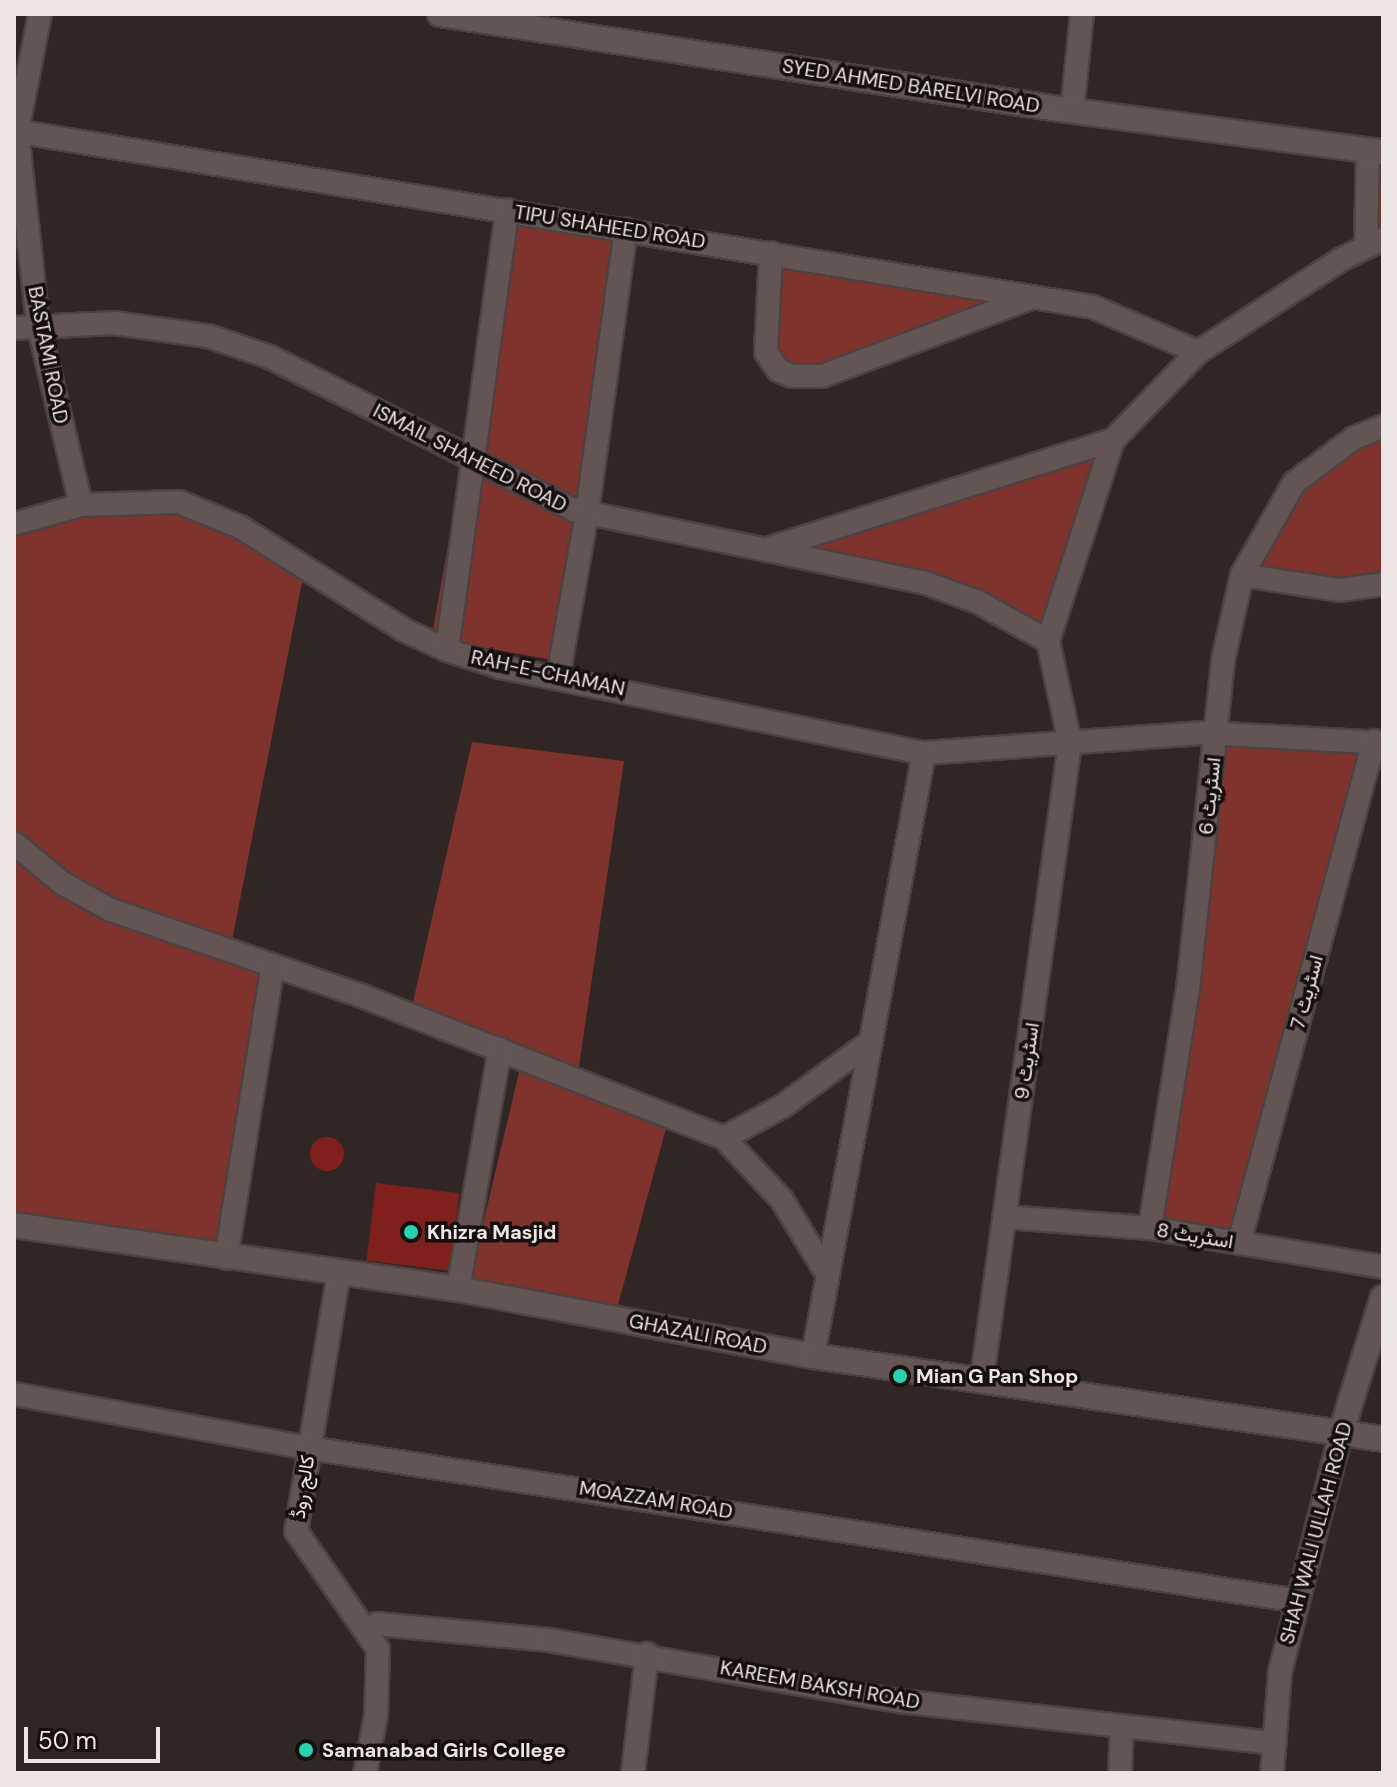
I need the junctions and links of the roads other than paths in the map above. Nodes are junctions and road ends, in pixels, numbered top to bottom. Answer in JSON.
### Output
{"nodes":[{"id":1,"x":40,"y":14,"type":"edge"},
{"id":2,"x":440,"y":14,"type":"edge"},
{"id":3,"x":1082,"y":14,"type":"edge"},
{"id":4,"x":1072,"y":111,"type":"junction"},
{"id":5,"x":15,"y":131,"type":"edge"},
{"id":6,"x":1375,"y":151,"type":"edge"},
{"id":7,"x":507,"y":210,"type":"junction"},
{"id":8,"x":626,"y":230,"type":"junction"},
{"id":9,"x":1375,"y":242,"type":"edge"},
{"id":10,"x":771,"y":253,"type":"junction"},
{"id":11,"x":1034,"y":297,"type":"junction"},
{"id":12,"x":38,"y":323,"type":"junction"},
{"id":13,"x":14,"y":328,"type":"edge"},
{"id":14,"x":1198,"y":352,"type":"junction"},
{"id":15,"x":1383,"y":426,"type":"edge"},
{"id":16,"x":1113,"y":440,"type":"junction"},
{"id":17,"x":474,"y":462,"type":"junction"},
{"id":18,"x":81,"y":505,"type":"junction"},
{"id":19,"x":587,"y":513,"type":"junction"},
{"id":20,"x":14,"y":524,"type":"edge"},
{"id":21,"x":762,"y":550,"type":"junction"},
{"id":22,"x":1242,"y":575,"type":"junction"},
{"id":23,"x":1383,"y":584,"type":"edge"},
{"id":24,"x":1048,"y":641,"type":"junction"},
{"id":25,"x":447,"y":650,"type":"junction"},
{"id":26,"x":558,"y":677,"type":"junction"},
{"id":27,"x":1217,"y":732,"type":"junction"},
{"id":28,"x":1379,"y":742,"type":"edge"},
{"id":29,"x":1070,"y":743,"type":"junction"},
{"id":30,"x":924,"y":753,"type":"junction"},
{"id":31,"x":14,"y":843,"type":"edge"},
{"id":32,"x":273,"y":966,"type":"junction"},
{"id":33,"x":869,"y":1043,"type":"junction"},
{"id":34,"x":500,"y":1049,"type":"junction"},
{"id":35,"x":724,"y":1138,"type":"junction"},
{"id":36,"x":1006,"y":1217,"type":"junction"},
{"id":37,"x":14,"y":1225,"type":"edge"},
{"id":38,"x":1150,"y":1228,"type":"junction"},
{"id":39,"x":1239,"y":1243,"type":"junction"},
{"id":40,"x":226,"y":1258,"type":"junction"},
{"id":41,"x":1383,"y":1267,"type":"edge"},
{"id":42,"x":339,"y":1272,"type":"junction"},
{"id":43,"x":826,"y":1272,"type":"junction"},
{"id":44,"x":458,"y":1289,"type":"junction"},
{"id":45,"x":1383,"y":1297,"type":"edge"},
{"id":46,"x":813,"y":1356,"type":"junction"},
{"id":47,"x":982,"y":1378,"type":"junction"},
{"id":48,"x":14,"y":1394,"type":"edge"},
{"id":49,"x":1340,"y":1436,"type":"junction"},
{"id":50,"x":1383,"y":1439,"type":"edge"},
{"id":51,"x":309,"y":1448,"type":"junction"},
{"id":52,"x":1298,"y":1601,"type":"junction"},
{"id":53,"x":368,"y":1629,"type":"junction"},
{"id":54,"x":647,"y":1654,"type":"junction"},
{"id":55,"x":1122,"y":1726,"type":"junction"},
{"id":56,"x":1275,"y":1743,"type":"junction"},
{"id":57,"x":365,"y":1773,"type":"edge"},
{"id":58,"x":633,"y":1773,"type":"edge"},
{"id":59,"x":1120,"y":1773,"type":"edge"},
{"id":60,"x":1272,"y":1773,"type":"edge"}],
"edges":[{"from":1,"to":5,"type":"street","name":"BASTAMI ROAD"},
{"from":2,"to":4,"type":"main road","name":"SYED AHMED BARELVI ROAD"},
{"from":3,"to":4,"type":"street"},
{"from":4,"to":6,"type":"main road","name":"SYED AHMED BARELVI ROAD"},
{"from":5,"to":7,"type":"street","name":"TIPU SHAHEED ROAD"},
{"from":5,"to":12,"type":"street","name":"BASTAMI ROAD"},
{"from":6,"to":9,"type":"street"},
{"from":7,"to":8,"type":"street","name":"TIPU SHAHEED ROAD"},
{"from":7,"to":17,"type":"street"},
{"from":8,"to":10,"type":"street","name":"TIPU SHAHEED ROAD"},
{"from":8,"to":19,"type":"street"},
{"from":9,"to":14,"type":"street"},
{"from":10,"to":11,"type":"street","name":"TIPU SHAHEED ROAD"},
{"from":10,"to":11,"type":"street"},
{"from":11,"to":14,"type":"street","name":"TIPU SHAHEED ROAD"},
{"from":12,"to":13,"type":"street","name":"ISMAIL SHAHEED ROAD"},
{"from":12,"to":17,"type":"street","name":"ISMAIL SHAHEED ROAD"},
{"from":12,"to":18,"type":"street","name":"BASTAMI ROAD"},
{"from":14,"to":16,"type":"street"},
{"from":15,"to":22,"type":"street","name":"اسٹریٹ 6"},
{"from":16,"to":21,"type":"street","name":"ISMAIL SHAHEED ROAD"},
{"from":16,"to":24,"type":"street"},
{"from":17,"to":19,"type":"street","name":"ISMAIL SHAHEED ROAD"},
{"from":17,"to":25,"type":"street"},
{"from":18,"to":20,"type":"street","name":"RAH-E-CHAMAN"},
{"from":18,"to":25,"type":"street","name":"RAH-E-CHAMAN"},
{"from":19,"to":21,"type":"street","name":"ISMAIL SHAHEED ROAD"},
{"from":19,"to":26,"type":"street"},
{"from":21,"to":24,"type":"street"},
{"from":22,"to":23,"type":"street"},
{"from":22,"to":27,"type":"street","name":"اسٹریٹ 6"},
{"from":24,"to":29,"type":"street","name":"اسٹریٹ 9"},
{"from":25,"to":26,"type":"street","name":"RAH-E-CHAMAN"},
{"from":26,"to":30,"type":"street","name":"RAH-E-CHAMAN"},
{"from":27,"to":28,"type":"street","name":"RAH-E-CHAMAN"},
{"from":27,"to":29,"type":"street","name":"RAH-E-CHAMAN"},
{"from":27,"to":38,"type":"street","name":"اسٹریٹ 6"},
{"from":28,"to":39,"type":"street","name":"اسٹریٹ 7"},
{"from":29,"to":30,"type":"street","name":"RAH-E-CHAMAN"},
{"from":29,"to":36,"type":"street","name":"اسٹریٹ 9"},
{"from":30,"to":33,"type":"street"},
{"from":31,"to":32,"type":"street"},
{"from":32,"to":34,"type":"street"},
{"from":32,"to":40,"type":"street"},
{"from":33,"to":35,"type":"street"},
{"from":33,"to":43,"type":"street"},
{"from":34,"to":35,"type":"street"},
{"from":34,"to":44,"type":"street"},
{"from":35,"to":43,"type":"street"},
{"from":36,"to":38,"type":"street","name":"اسٹریٹ 8"},
{"from":36,"to":47,"type":"street","name":"اسٹریٹ 9"},
{"from":37,"to":40,"type":"main road","name":"GHAZALI ROAD"},
{"from":38,"to":39,"type":"street","name":"اسٹریٹ 8"},
{"from":39,"to":41,"type":"street","name":"اسٹریٹ 8"},
{"from":40,"to":42,"type":"main road","name":"GHAZALI ROAD"},
{"from":42,"to":44,"type":"main road","name":"GHAZALI ROAD"},
{"from":42,"to":51,"type":"street","name":"کالج روڈ"},
{"from":43,"to":46,"type":"street"},
{"from":44,"to":46,"type":"main road","name":"GHAZALI ROAD"},
{"from":45,"to":49,"type":"main road","name":"SHAH WALI ULLAH ROAD"},
{"from":46,"to":47,"type":"main road","name":"GHAZALI ROAD"},
{"from":47,"to":49,"type":"main road","name":"GHAZALI ROAD"},
{"from":48,"to":51,"type":"street","name":"MOAZZAM ROAD"},
{"from":49,"to":50,"type":"main road","name":"GHAZALI ROAD"},
{"from":49,"to":52,"type":"street","name":"SHAH WALI ULLAH ROAD"},
{"from":51,"to":52,"type":"street","name":"MOAZZAM ROAD"},
{"from":51,"to":53,"type":"street","name":"کالج روڈ"},
{"from":52,"to":56,"type":"street","name":"SHAH WALI ULLAH ROAD"},
{"from":53,"to":54,"type":"street","name":"KAREEM BAKSH ROAD"},
{"from":53,"to":57,"type":"street","name":"کالج روڈ"},
{"from":54,"to":55,"type":"street","name":"KAREEM BAKSH ROAD"},
{"from":54,"to":58,"type":"street"},
{"from":55,"to":56,"type":"street","name":"KAREEM BAKSH ROAD"},
{"from":55,"to":59,"type":"street"},
{"from":56,"to":60,"type":"street","name":"SHAH WALI ULLAH ROAD"}]}
